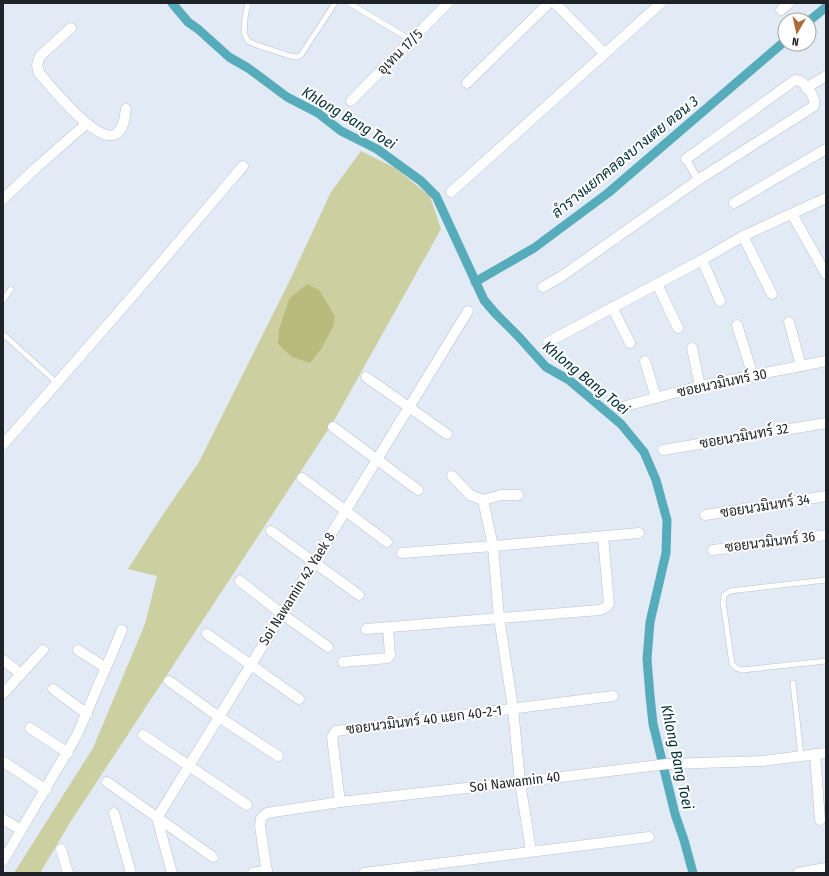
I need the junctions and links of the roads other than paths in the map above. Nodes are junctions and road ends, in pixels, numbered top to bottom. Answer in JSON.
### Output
{"nodes":[{"id":1,"x":248,"y":3,"type":"edge"},
{"id":2,"x":335,"y":3,"type":"edge"},
{"id":3,"x":349,"y":3,"type":"edge"},
{"id":4,"x":448,"y":3,"type":"edge"},
{"id":5,"x":549,"y":3,"type":"edge"},
{"id":6,"x":555,"y":3,"type":"edge"},
{"id":7,"x":661,"y":3,"type":"edge"},
{"id":8,"x":71,"y":28,"type":"dead end"},
{"id":9,"x":411,"y":40,"type":"junction"},
{"id":10,"x":605,"y":54,"type":"junction"},
{"id":11,"x":826,"y":76,"type":"edge"},
{"id":12,"x":467,"y":83,"type":"dead end"},
{"id":13,"x":806,"y":88,"type":"junction"},
{"id":14,"x":351,"y":101,"type":"dead end"},
{"id":15,"x":126,"y":109,"type":"dead end"},
{"id":16,"x":86,"y":124,"type":"junction"},
{"id":17,"x":826,"y":149,"type":"edge"},
{"id":18,"x":686,"y":159,"type":"joint"},
{"id":19,"x":243,"y":166,"type":"dead end"},
{"id":20,"x":698,"y":180,"type":"junction"},
{"id":21,"x":451,"y":192,"type":"dead end"},
{"id":22,"x":826,"y":198,"type":"edge"},
{"id":23,"x":3,"y":199,"type":"edge"},
{"id":24,"x":734,"y":203,"type":"dead end"},
{"id":25,"x":792,"y":214,"type":"junction"},
{"id":26,"x":743,"y":236,"type":"junction"},
{"id":27,"x":702,"y":260,"type":"junction"},
{"id":28,"x":826,"y":274,"type":"edge"},
{"id":29,"x":657,"y":284,"type":"junction"},
{"id":30,"x":543,"y":287,"type":"dead end"},
{"id":31,"x":12,"y":289,"type":"dead end"},
{"id":32,"x":772,"y":294,"type":"dead end"},
{"id":33,"x":3,"y":300,"type":"edge"},
{"id":34,"x":720,"y":301,"type":"dead end"},
{"id":35,"x":612,"y":307,"type":"junction"},
{"id":36,"x":468,"y":312,"type":"dead end"},
{"id":37,"x":789,"y":322,"type":"dead end"},
{"id":38,"x":737,"y":325,"type":"dead end"},
{"id":39,"x":678,"y":328,"type":"dead end"},
{"id":40,"x":3,"y":334,"type":"edge"},
{"id":41,"x":548,"y":342,"type":"dead end"},
{"id":42,"x":630,"y":343,"type":"dead end"},
{"id":43,"x":692,"y":348,"type":"dead end"},
{"id":44,"x":826,"y":361,"type":"edge"},
{"id":45,"x":645,"y":362,"type":"dead end"},
{"id":46,"x":801,"y":366,"type":"junction"},
{"id":47,"x":753,"y":376,"type":"junction"},
{"id":48,"x":366,"y":377,"type":"dead end"},
{"id":49,"x":57,"y":383,"type":"junction"},
{"id":50,"x":700,"y":386,"type":"junction"},
{"id":51,"x":656,"y":398,"type":"junction"},
{"id":52,"x":410,"y":408,"type":"junction"},
{"id":53,"x":618,"y":408,"type":"dead end"},
{"id":54,"x":826,"y":422,"type":"edge"},
{"id":55,"x":333,"y":427,"type":"dead end"},
{"id":56,"x":447,"y":434,"type":"dead end"},
{"id":57,"x":3,"y":445,"type":"edge"},
{"id":58,"x":663,"y":450,"type":"dead end"},
{"id":59,"x":377,"y":460,"type":"junction"},
{"id":60,"x":452,"y":476,"type":"dead end"},
{"id":61,"x":302,"y":478,"type":"dead end"},
{"id":62,"x":418,"y":490,"type":"dead end"},
{"id":63,"x":518,"y":495,"type":"dead end"},
{"id":64,"x":826,"y":496,"type":"edge"},
{"id":65,"x":483,"y":500,"type":"junction"},
{"id":66,"x":345,"y":510,"type":"junction"},
{"id":67,"x":705,"y":515,"type":"dead end"},
{"id":68,"x":271,"y":531,"type":"dead end"},
{"id":69,"x":639,"y":532,"type":"dead end"},
{"id":70,"x":826,"y":535,"type":"edge"},
{"id":71,"x":603,"y":537,"type":"junction"},
{"id":72,"x":387,"y":542,"type":"dead end"},
{"id":73,"x":493,"y":546,"type":"junction"},
{"id":74,"x":713,"y":550,"type":"dead end"},
{"id":75,"x":402,"y":553,"type":"dead end"},
{"id":76,"x":313,"y":563,"type":"junction"},
{"id":77,"x":826,"y":580,"type":"edge"},
{"id":78,"x":240,"y":581,"type":"dead end"},
{"id":79,"x":359,"y":595,"type":"dead end"},
{"id":80,"x":282,"y":614,"type":"junction"},
{"id":81,"x":499,"y":618,"type":"junction"},
{"id":82,"x":388,"y":628,"type":"junction"},
{"id":83,"x":366,"y":629,"type":"dead end"},
{"id":84,"x":122,"y":630,"type":"dead end"},
{"id":85,"x":207,"y":634,"type":"dead end"},
{"id":86,"x":328,"y":647,"type":"dead end"},
{"id":87,"x":43,"y":650,"type":"dead end"},
{"id":88,"x":78,"y":650,"type":"dead end"},
{"id":89,"x":3,"y":660,"type":"edge"},
{"id":90,"x":826,"y":661,"type":"edge"},
{"id":91,"x":343,"y":662,"type":"dead end"},
{"id":92,"x":251,"y":665,"type":"junction"},
{"id":93,"x":106,"y":668,"type":"junction"},
{"id":94,"x":21,"y":674,"type":"junction"},
{"id":95,"x":169,"y":681,"type":"dead end"},
{"id":96,"x":793,"y":683,"type":"dead end"},
{"id":97,"x":53,"y":689,"type":"dead end"},
{"id":98,"x":3,"y":694,"type":"edge"},
{"id":99,"x":613,"y":696,"type":"dead end"},
{"id":100,"x":299,"y":699,"type":"dead end"},
{"id":101,"x":513,"y":708,"type":"junction"},
{"id":102,"x":87,"y":714,"type":"junction"},
{"id":103,"x":219,"y":717,"type":"junction"},
{"id":104,"x":30,"y":728,"type":"dead end"},
{"id":105,"x":143,"y":735,"type":"dead end"},
{"id":106,"x":68,"y":752,"type":"junction"},
{"id":107,"x":826,"y":753,"type":"edge"},
{"id":108,"x":815,"y":754,"type":"junction"},
{"id":109,"x":278,"y":756,"type":"dead end"},
{"id":110,"x":801,"y":756,"type":"junction"},
{"id":111,"x":4,"y":762,"type":"dead end"},
{"id":112,"x":188,"y":767,"type":"junction"},
{"id":113,"x":107,"y":782,"type":"dead end"},
{"id":114,"x":520,"y":782,"type":"junction"},
{"id":115,"x":46,"y":790,"type":"junction"},
{"id":116,"x":340,"y":802,"type":"junction"},
{"id":117,"x":247,"y":805,"type":"dead end"},
{"id":118,"x":114,"y":813,"type":"dead end"},
{"id":119,"x":157,"y":818,"type":"junction"},
{"id":120,"x":3,"y":819,"type":"edge"},
{"id":121,"x":820,"y":820,"type":"dead end"},
{"id":122,"x":21,"y":830,"type":"junction"},
{"id":123,"x":649,"y":837,"type":"dead end"},
{"id":124,"x":61,"y":849,"type":"dead end"},
{"id":125,"x":531,"y":851,"type":"junction"},
{"id":126,"x":213,"y":857,"type":"dead end"},
{"id":127,"x":3,"y":861,"type":"edge"},
{"id":128,"x":826,"y":868,"type":"edge"},
{"id":129,"x":267,"y":871,"type":"edge"},
{"id":130,"x":68,"y":873,"type":"edge"},
{"id":131,"x":131,"y":873,"type":"edge"},
{"id":132,"x":172,"y":873,"type":"edge"},
{"id":133,"x":253,"y":873,"type":"edge"},
{"id":134,"x":364,"y":873,"type":"edge"},
{"id":135,"x":798,"y":873,"type":"edge"}],
"edges":[{"from":1,"to":2,"type":"lane"},
{"from":3,"to":9,"type":"lane"},
{"from":4,"to":9,"type":"street","name":"อุเทน 17/5"},
{"from":5,"to":12,"type":"street"},
{"from":6,"to":10,"type":"street"},
{"from":7,"to":10,"type":"street"},
{"from":8,"to":16,"type":"street"},
{"from":9,"to":14,"type":"street","name":"อุเทน 17/5"},
{"from":10,"to":21,"type":"street"},
{"from":11,"to":13,"type":"street"},
{"from":13,"to":18,"type":"street"},
{"from":13,"to":20,"type":"street"},
{"from":15,"to":16,"type":"street"},
{"from":16,"to":23,"type":"street"},
{"from":17,"to":24,"type":"street"},
{"from":18,"to":20,"type":"street"},
{"from":19,"to":49,"type":"street"},
{"from":20,"to":30,"type":"street"},
{"from":22,"to":25,"type":"street"},
{"from":25,"to":26,"type":"street"},
{"from":25,"to":28,"type":"street"},
{"from":26,"to":27,"type":"street"},
{"from":26,"to":32,"type":"street"},
{"from":27,"to":29,"type":"street"},
{"from":27,"to":34,"type":"street"},
{"from":29,"to":35,"type":"street"},
{"from":29,"to":39,"type":"street"},
{"from":31,"to":33,"type":"lane"},
{"from":35,"to":41,"type":"street"},
{"from":35,"to":42,"type":"street"},
{"from":36,"to":52,"type":"street","name":"Soi Nawamin 42 Yaek 8"},
{"from":37,"to":46,"type":"street"},
{"from":38,"to":47,"type":"street"},
{"from":40,"to":49,"type":"lane"},
{"from":43,"to":50,"type":"street"},
{"from":44,"to":46,"type":"street","name":"ซอยนวมินทร์ 30"},
{"from":45,"to":51,"type":"street"},
{"from":46,"to":47,"type":"street","name":"ซอยนวมินทร์ 30"},
{"from":47,"to":50,"type":"street","name":"ซอยนวมินทร์ 30"},
{"from":48,"to":52,"type":"street"},
{"from":49,"to":57,"type":"street"},
{"from":50,"to":51,"type":"street","name":"ซอยนวมินทร์ 30"},
{"from":51,"to":53,"type":"street","name":"ซอยนวมินทร์ 30"},
{"from":52,"to":56,"type":"street"},
{"from":52,"to":59,"type":"street","name":"Soi Nawamin 42 Yaek 8"},
{"from":54,"to":58,"type":"street","name":"ซอยนวมินทร์ 32"},
{"from":55,"to":59,"type":"street"},
{"from":59,"to":62,"type":"street"},
{"from":59,"to":66,"type":"street","name":"Soi Nawamin 42 Yaek 8"},
{"from":60,"to":65,"type":"street"},
{"from":61,"to":66,"type":"street"},
{"from":63,"to":65,"type":"street"},
{"from":64,"to":67,"type":"street","name":"ซอยนวมินทร์ 34"},
{"from":65,"to":73,"type":"street"},
{"from":66,"to":72,"type":"street"},
{"from":66,"to":76,"type":"street","name":"Soi Nawamin 42 Yaek 8"},
{"from":68,"to":76,"type":"street"},
{"from":69,"to":71,"type":"street"},
{"from":70,"to":74,"type":"street","name":"ซอยนวมินทร์ 36"},
{"from":71,"to":73,"type":"street"},
{"from":71,"to":81,"type":"street"},
{"from":73,"to":75,"type":"street"},
{"from":73,"to":81,"type":"street"},
{"from":76,"to":79,"type":"street"},
{"from":76,"to":80,"type":"street","name":"Soi Nawamin 42 Yaek 8"},
{"from":77,"to":90,"type":"lane"},
{"from":78,"to":80,"type":"street"},
{"from":80,"to":86,"type":"street"},
{"from":80,"to":92,"type":"street","name":"Soi Nawamin 42 Yaek 8"},
{"from":81,"to":82,"type":"street"},
{"from":81,"to":101,"type":"street"},
{"from":82,"to":83,"type":"street"},
{"from":82,"to":91,"type":"street"},
{"from":84,"to":93,"type":"street"},
{"from":85,"to":92,"type":"street"},
{"from":87,"to":94,"type":"street"},
{"from":88,"to":93,"type":"street"},
{"from":89,"to":94,"type":"street"},
{"from":92,"to":100,"type":"street"},
{"from":92,"to":103,"type":"street","name":"Soi Nawamin 42 Yaek 8"},
{"from":93,"to":102,"type":"street"},
{"from":94,"to":98,"type":"street"},
{"from":95,"to":103,"type":"street"},
{"from":96,"to":110,"type":"lane"},
{"from":97,"to":102,"type":"street"},
{"from":99,"to":101,"type":"street","name":"ซอยนวมินทร์ 40 แยก 40-2-1"},
{"from":101,"to":114,"type":"street"},
{"from":101,"to":116,"type":"street","name":"ซอยนวมินทร์ 40 แยก 40-2-1"},
{"from":102,"to":106,"type":"street"},
{"from":103,"to":109,"type":"street"},
{"from":103,"to":112,"type":"street","name":"Soi Nawamin 42 Yaek 8"},
{"from":104,"to":106,"type":"street"},
{"from":105,"to":112,"type":"street"},
{"from":106,"to":115,"type":"street"},
{"from":107,"to":108,"type":"street","name":"Soi Nawamin 40"},
{"from":108,"to":110,"type":"street","name":"Soi Nawamin 40"},
{"from":108,"to":121,"type":"street"},
{"from":110,"to":114,"type":"street","name":"Soi Nawamin 40"},
{"from":111,"to":115,"type":"street"},
{"from":112,"to":117,"type":"street"},
{"from":112,"to":119,"type":"street","name":"Soi Nawamin 42 Yaek 8"},
{"from":113,"to":119,"type":"street"},
{"from":114,"to":116,"type":"street","name":"Soi Nawamin 40"},
{"from":114,"to":125,"type":"street"},
{"from":115,"to":122,"type":"street"},
{"from":116,"to":129,"type":"street","name":"Soi Nawamin 40"},
{"from":118,"to":131,"type":"street"},
{"from":119,"to":126,"type":"street"},
{"from":119,"to":132,"type":"street"},
{"from":120,"to":122,"type":"street"},
{"from":122,"to":127,"type":"street"},
{"from":123,"to":125,"type":"street"},
{"from":124,"to":130,"type":"street"},
{"from":125,"to":134,"type":"street"},
{"from":128,"to":135,"type":"street"},
{"from":129,"to":133,"type":"street"}]}
